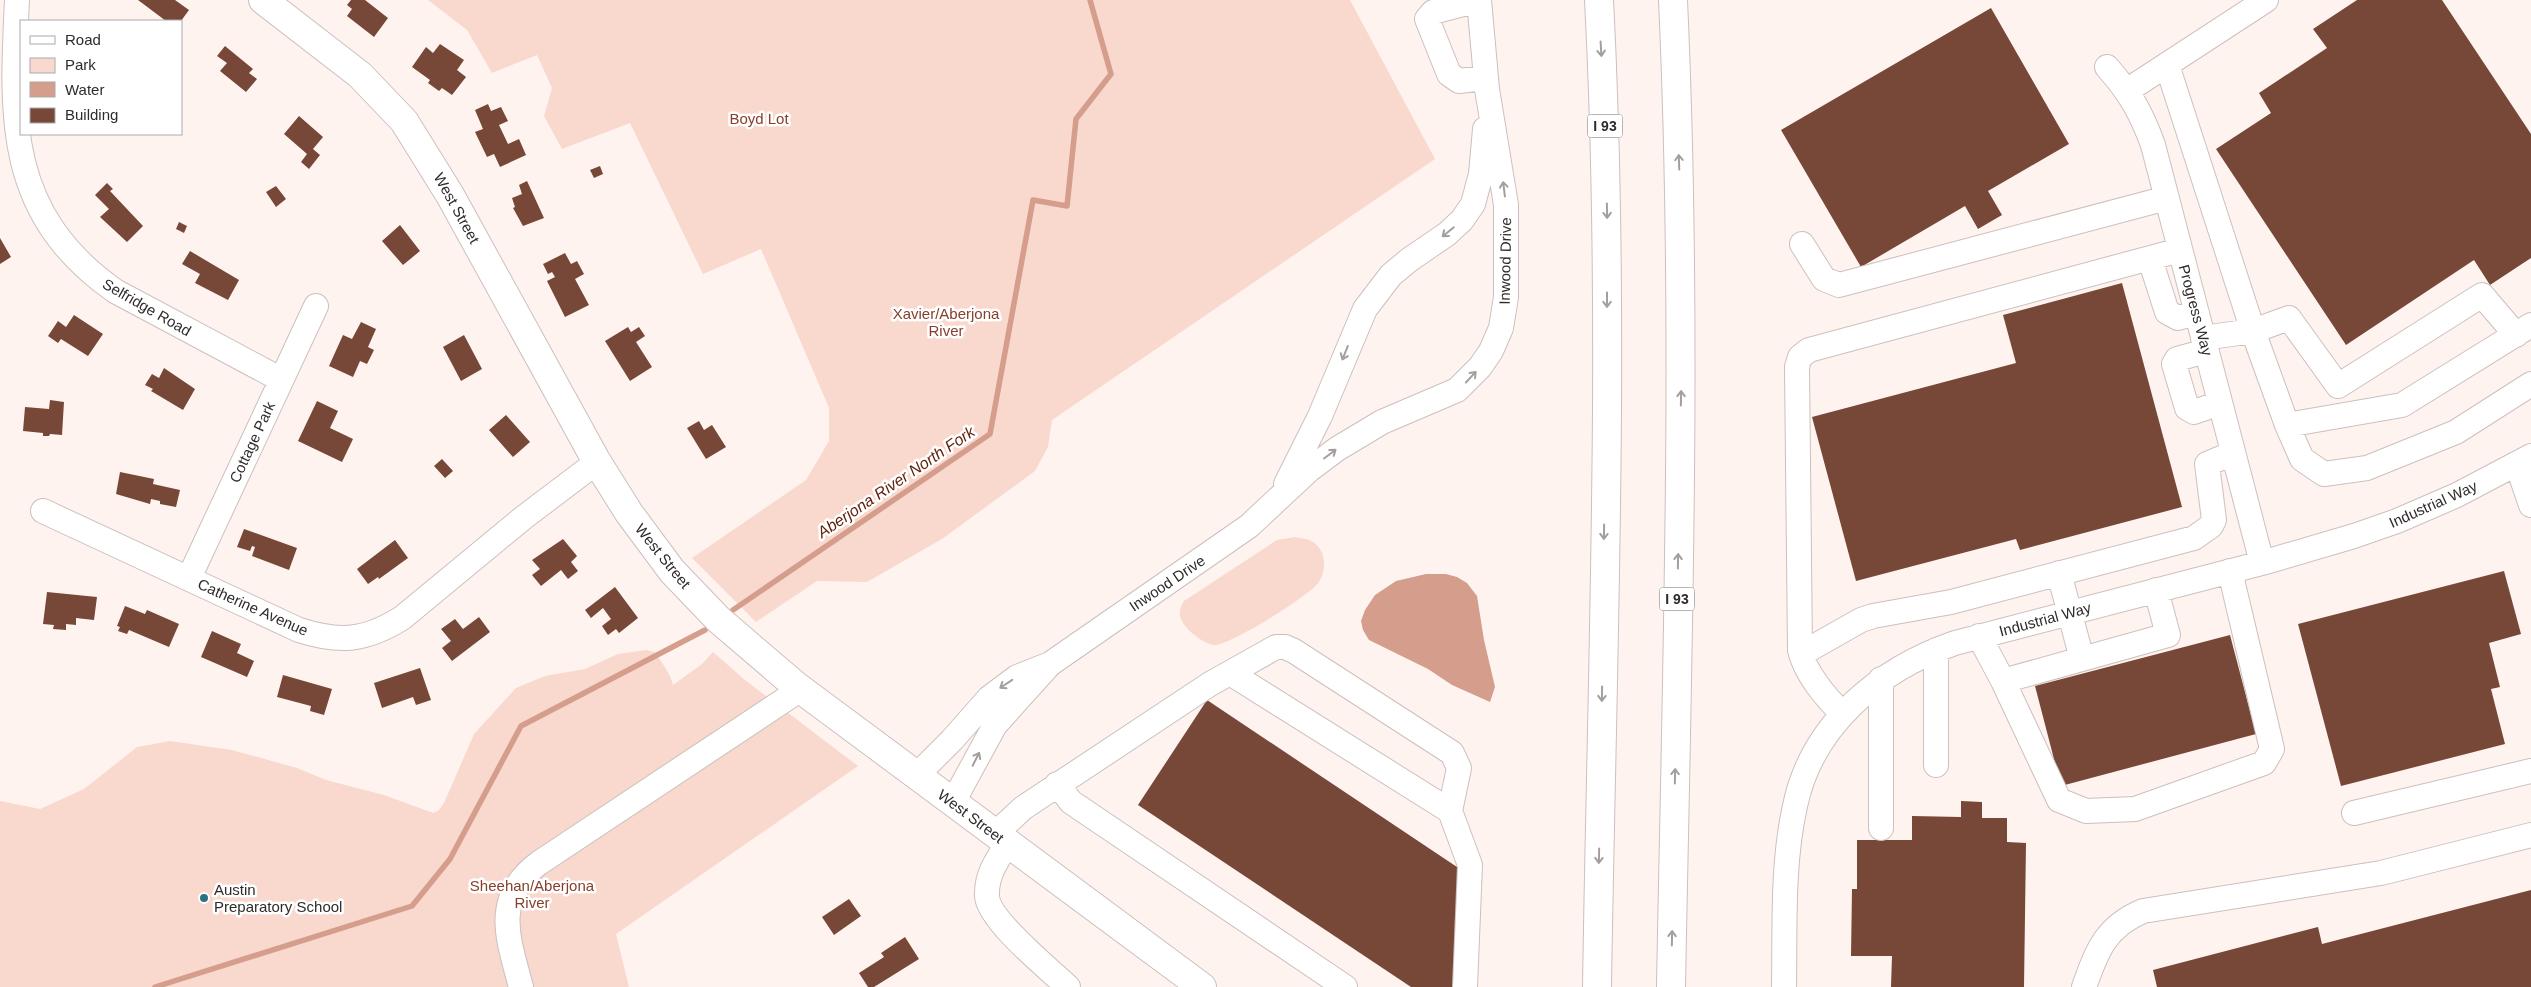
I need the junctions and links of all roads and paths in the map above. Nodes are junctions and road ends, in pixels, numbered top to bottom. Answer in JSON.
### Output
{"nodes":[{"id":1,"x":17,"y":0,"type":"edge"},
{"id":2,"x":263,"y":0,"type":"edge"},
{"id":3,"x":1479,"y":0,"type":"edge"},
{"id":4,"x":1599,"y":0,"type":"edge"},
{"id":5,"x":1673,"y":0,"type":"edge"},
{"id":6,"x":2266,"y":0,"type":"edge"},
{"id":7,"x":2167,"y":65,"type":"junction"},
{"id":8,"x":2107,"y":66,"type":"dead end"},
{"id":9,"x":1486,"y":84,"type":"junction"},
{"id":10,"x":2128,"y":90,"type":"junction"},
{"id":11,"x":2167,"y":198,"type":"junction"},
{"id":12,"x":1802,"y":244,"type":"dead end"},
{"id":13,"x":2180,"y":250,"type":"junction"},
{"id":14,"x":2150,"y":259,"type":"junction"},
{"id":15,"x":316,"y":306,"type":"dead end"},
{"id":16,"x":2197,"y":314,"type":"junction"},
{"id":17,"x":2523,"y":330,"type":"edge"},
{"id":18,"x":2253,"y":331,"type":"junction"},
{"id":19,"x":2205,"y":344,"type":"junction"},
{"id":20,"x":280,"y":379,"type":"junction"},
{"id":21,"x":2531,"y":384,"type":"edge"},
{"id":22,"x":2338,"y":386,"type":"junction"},
{"id":23,"x":2220,"y":403,"type":"junction"},
{"id":24,"x":2345,"y":414,"type":"junction"},
{"id":25,"x":2287,"y":424,"type":"junction"},
{"id":26,"x":2233,"y":453,"type":"junction"},
{"id":27,"x":2524,"y":460,"type":"edge"},
{"id":28,"x":597,"y":462,"type":"junction"},
{"id":29,"x":1280,"y":497,"type":"junction"},
{"id":30,"x":2531,"y":505,"type":"edge"},
{"id":31,"x":43,"y":511,"type":"dead end"},
{"id":32,"x":2262,"y":563,"type":"junction"},
{"id":33,"x":2230,"y":571,"type":"junction"},
{"id":34,"x":2059,"y":573,"type":"junction"},
{"id":35,"x":189,"y":578,"type":"junction"},
{"id":36,"x":2156,"y":590,"type":"junction"},
{"id":37,"x":2070,"y":612,"type":"junction"},
{"id":38,"x":1978,"y":636,"type":"junction"},
{"id":39,"x":1936,"y":650,"type":"junction"},
{"id":40,"x":1801,"y":654,"type":"junction"},
{"id":41,"x":2082,"y":659,"type":"junction"},
{"id":42,"x":1050,"y":664,"type":"junction"},
{"id":43,"x":1230,"y":673,"type":"junction"},
{"id":44,"x":1881,"y":678,"type":"junction"},
{"id":45,"x":2003,"y":681,"type":"junction"},
{"id":46,"x":801,"y":689,"type":"junction"},
{"id":47,"x":1842,"y":714,"type":"junction"},
{"id":48,"x":1936,"y":765,"type":"dead end"},
{"id":49,"x":2531,"y":771,"type":"edge"},
{"id":50,"x":917,"y":775,"type":"junction"},
{"id":51,"x":1058,"y":784,"type":"junction"},
{"id":52,"x":953,"y":802,"type":"junction"},
{"id":53,"x":1450,"y":811,"type":"junction"},
{"id":54,"x":2354,"y":813,"type":"dead end"},
{"id":55,"x":1881,"y":828,"type":"dead end"},
{"id":56,"x":2531,"y":835,"type":"edge"},
{"id":57,"x":1002,"y":839,"type":"junction"},
{"id":58,"x":521,"y":987,"type":"edge"},
{"id":59,"x":1068,"y":987,"type":"edge"},
{"id":60,"x":1202,"y":987,"type":"edge"},
{"id":61,"x":1345,"y":987,"type":"edge"},
{"id":62,"x":1464,"y":987,"type":"edge"},
{"id":63,"x":1597,"y":987,"type":"edge"},
{"id":64,"x":1671,"y":987,"type":"edge"},
{"id":65,"x":1784,"y":987,"type":"edge"},
{"id":66,"x":2084,"y":987,"type":"edge"}],
"edges":[{"from":1,"to":20,"type":"street","name":"Selfridge Road"},
{"from":2,"to":28,"type":"main road","name":"West Street"},
{"from":3,"to":9,"type":"street","name":"Inwood Drive"},
{"from":3,"to":9,"type":"street"},
{"from":4,"to":63,"type":"main road","number":"I 93","one_way":true},
{"from":64,"to":5,"type":"main road","number":"I 93","one_way":true},
{"from":6,"to":7,"type":"street"},
{"from":7,"to":10,"type":"street"},
{"from":7,"to":18,"type":"street"},
{"from":8,"to":10,"type":"street","name":"Progress Way"},
{"from":9,"to":29,"type":"street","name":"Inwood Drive","one_way":true},
{"from":29,"to":9,"type":"street","name":"Inwood Drive","one_way":true},
{"from":10,"to":11,"type":"street","name":"Progress Way"},
{"from":11,"to":12,"type":"street"},
{"from":11,"to":13,"type":"street","name":"Progress Way"},
{"from":13,"to":14,"type":"street"},
{"from":13,"to":16,"type":"street","name":"Progress Way"},
{"from":14,"to":16,"type":"street"},
{"from":14,"to":40,"type":"street"},
{"from":15,"to":20,"type":"street","name":"Cottage Park"},
{"from":16,"to":19,"type":"street","name":"Progress Way"},
{"from":17,"to":22,"type":"street"},
{"from":17,"to":24,"type":"street"},
{"from":18,"to":19,"type":"street"},
{"from":18,"to":22,"type":"street"},
{"from":18,"to":25,"type":"street"},
{"from":19,"to":23,"type":"street","name":"Progress Way"},
{"from":19,"to":23,"type":"street"},
{"from":20,"to":35,"type":"street","name":"Cottage Park"},
{"from":21,"to":25,"type":"street"},
{"from":22,"to":24,"type":"street"},
{"from":23,"to":26,"type":"street","name":"Progress Way"},
{"from":24,"to":25,"type":"street"},
{"from":26,"to":32,"type":"street","name":"Progress Way"},
{"from":26,"to":34,"type":"street"},
{"from":27,"to":30,"type":"street"},
{"from":27,"to":32,"type":"street","name":"Industrial Way"},
{"from":28,"to":35,"type":"street","name":"Catherine Avenue"},
{"from":28,"to":46,"type":"main road","name":"West Street"},
{"from":29,"to":42,"type":"street","name":"Inwood Drive"},
{"from":31,"to":35,"type":"street","name":"Catherine Avenue"},
{"from":32,"to":33,"type":"street","name":"Industrial Way"},
{"from":33,"to":36,"type":"street","name":"Industrial Way"},
{"from":33,"to":45,"type":"street"},
{"from":34,"to":37,"type":"street"},
{"from":34,"to":40,"type":"street"},
{"from":36,"to":37,"type":"street","name":"Industrial Way"},
{"from":36,"to":41,"type":"street"},
{"from":37,"to":38,"type":"street","name":"Industrial Way"},
{"from":37,"to":41,"type":"street"},
{"from":38,"to":39,"type":"street","name":"Industrial Way"},
{"from":38,"to":45,"type":"street"},
{"from":39,"to":44,"type":"street","name":"Industrial Way"},
{"from":39,"to":48,"type":"street"},
{"from":40,"to":47,"type":"street"},
{"from":41,"to":45,"type":"street"},
{"from":42,"to":50,"type":"street","name":"Inwood Drive","one_way":true},
{"from":52,"to":42,"type":"street","name":"Inwood Drive","one_way":true},
{"from":43,"to":51,"type":"street"},
{"from":43,"to":53,"type":"street"},
{"from":43,"to":53,"type":"street"},
{"from":44,"to":47,"type":"street","name":"Industrial Way"},
{"from":44,"to":55,"type":"street"},
{"from":46,"to":50,"type":"main road","name":"West Street"},
{"from":46,"to":58,"type":"street"},
{"from":47,"to":65,"type":"street","name":"Industrial Way"},
{"from":49,"to":54,"type":"street"},
{"from":50,"to":52,"type":"main road","name":"West Street"},
{"from":51,"to":57,"type":"street"},
{"from":51,"to":61,"type":"street"},
{"from":52,"to":57,"type":"main road","name":"West Street"},
{"from":53,"to":62,"type":"street"},
{"from":56,"to":66,"type":"street"},
{"from":57,"to":59,"type":"street"},
{"from":57,"to":60,"type":"main road","name":"West Street"}]}
